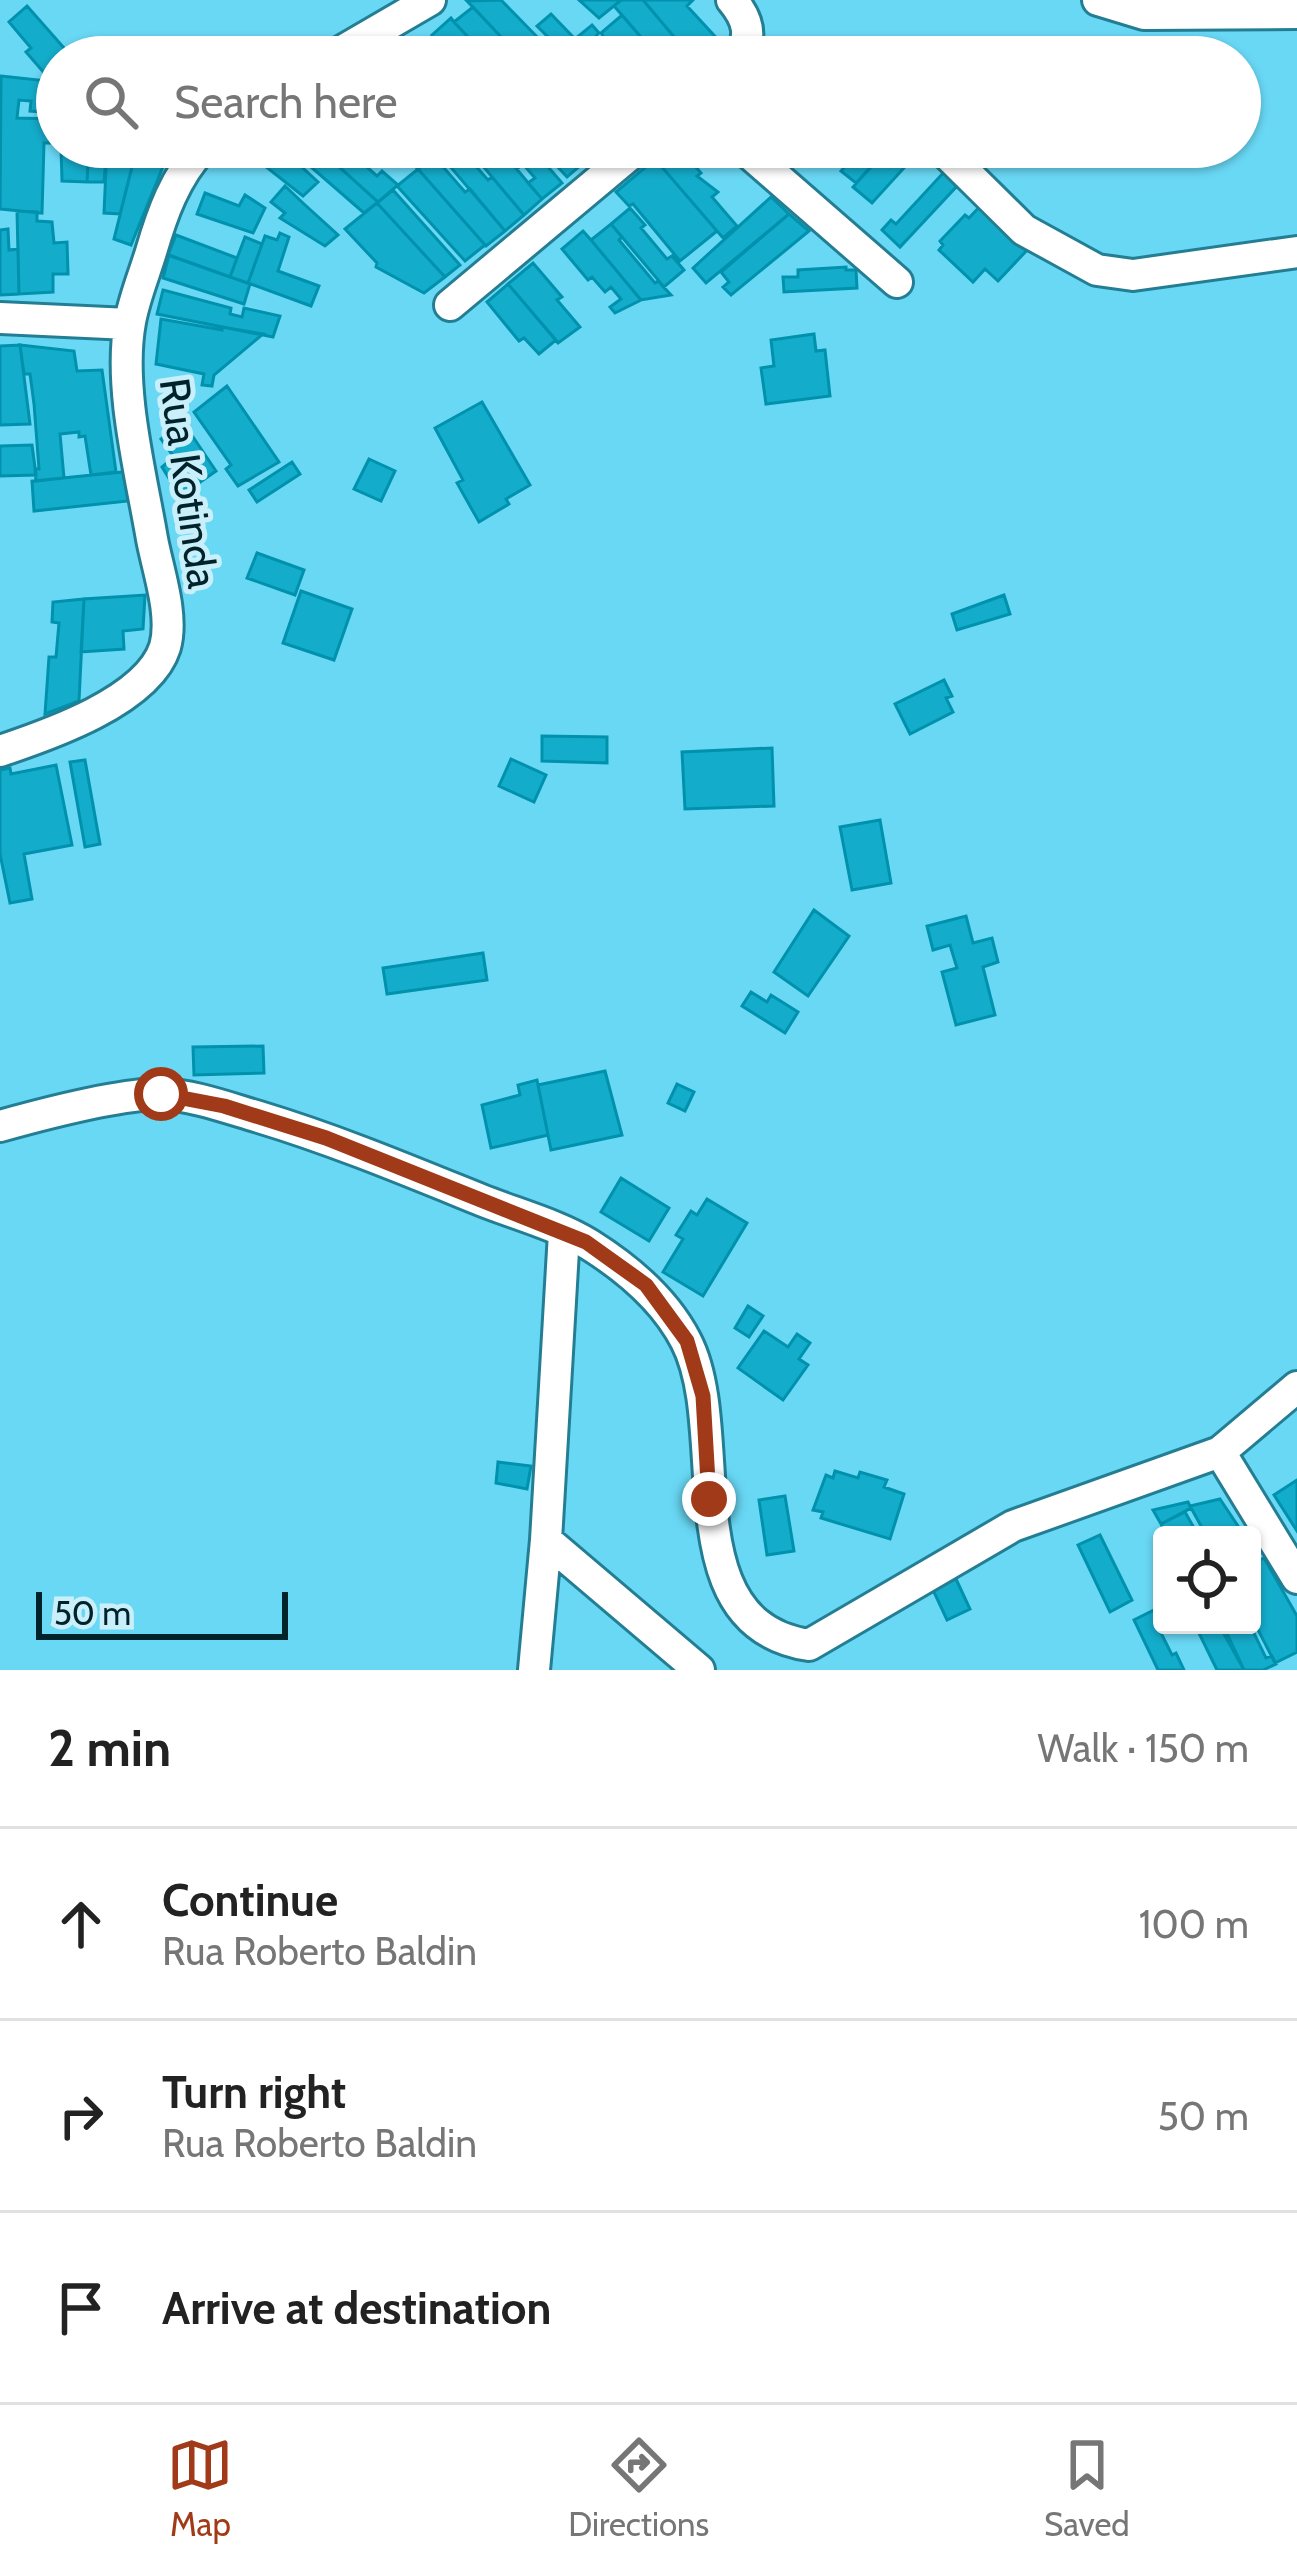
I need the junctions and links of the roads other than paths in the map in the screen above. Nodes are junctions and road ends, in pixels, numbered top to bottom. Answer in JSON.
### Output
{"nodes":[{"id":1,"x":430,"y":0,"type":"edge"},
{"id":2,"x":732,"y":0,"type":"edge"},
{"id":3,"x":1098,"y":0,"type":"edge"},
{"id":4,"x":1297,"y":13,"type":"edge"},
{"id":5,"x":368,"y":36,"type":"edge"},
{"id":6,"x":747,"y":36,"type":"edge"},
{"id":7,"x":186,"y":168,"type":"edge"},
{"id":8,"x":614,"y":168,"type":"edge"},
{"id":9,"x":766,"y":168,"type":"edge"},
{"id":10,"x":961,"y":168,"type":"edge"},
{"id":11,"x":1297,"y":252,"type":"edge"},
{"id":12,"x":897,"y":282,"type":"dead end"},
{"id":13,"x":450,"y":305,"type":"dead end"},
{"id":14,"x":0,"y":318,"type":"edge"},
{"id":15,"x":129,"y":324,"type":"junction"},
{"id":16,"x":0,"y":751,"type":"edge"},
{"id":17,"x":0,"y":1126,"type":"edge"},
{"id":18,"x":564,"y":1233,"type":"junction"},
{"id":19,"x":1297,"y":1387,"type":"edge"},
{"id":20,"x":1220,"y":1452,"type":"junction"},
{"id":21,"x":546,"y":1540,"type":"junction"},
{"id":22,"x":1297,"y":1578,"type":"edge"},
{"id":23,"x":534,"y":1670,"type":"edge"},
{"id":24,"x":699,"y":1670,"type":"edge"}],
"edges":[{"from":1,"to":5,"type":"street"},
{"from":2,"to":6,"type":"street"},
{"from":3,"to":4,"type":"street"},
{"from":7,"to":15,"type":"street","name":"Rua Kotinda"},
{"from":8,"to":13,"type":"street"},
{"from":9,"to":12,"type":"street"},
{"from":10,"to":11,"type":"street"},
{"from":14,"to":15,"type":"street"},
{"from":15,"to":16,"type":"street","name":"Rua Kotinda"},
{"from":17,"to":18,"type":"street"},
{"from":18,"to":20,"type":"street"},
{"from":18,"to":21,"type":"street"},
{"from":19,"to":20,"type":"street"},
{"from":20,"to":22,"type":"street"},
{"from":21,"to":23,"type":"street"},
{"from":21,"to":24,"type":"street"}]}
